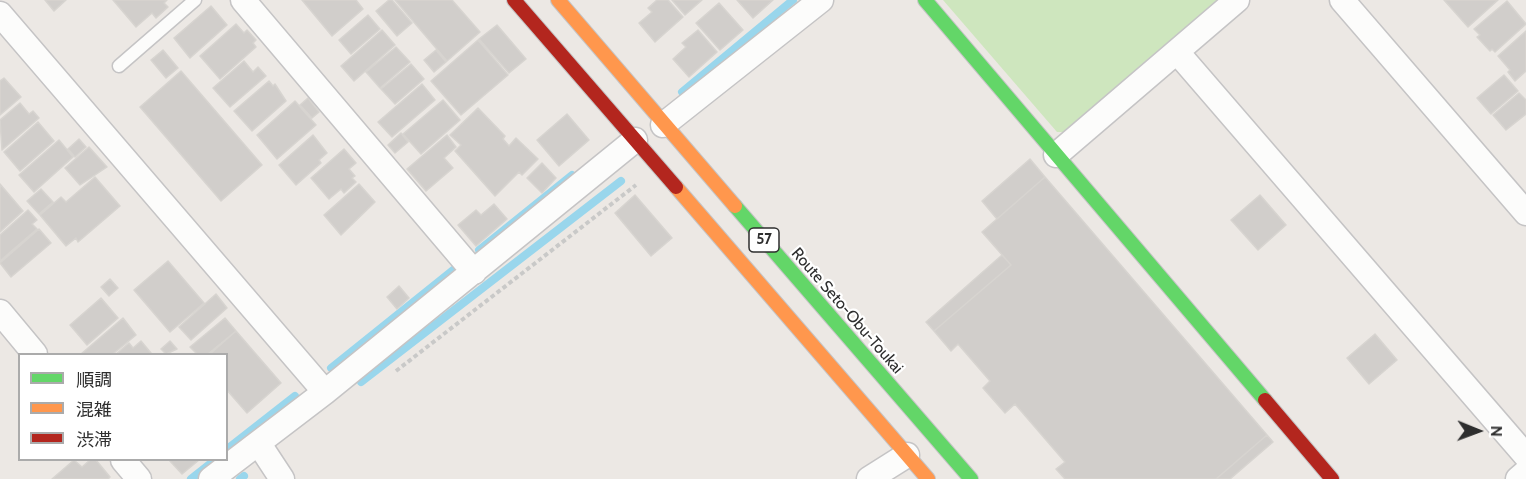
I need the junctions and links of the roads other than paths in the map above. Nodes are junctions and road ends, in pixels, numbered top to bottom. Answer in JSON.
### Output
{"nodes":[{"id":1,"x":195,"y":0,"type":"edge"},
{"id":2,"x":243,"y":0,"type":"edge"},
{"id":3,"x":514,"y":0,"type":"edge"},
{"id":4,"x":558,"y":0,"type":"edge"},
{"id":5,"x":821,"y":0,"type":"edge"},
{"id":6,"x":925,"y":0,"type":"edge"},
{"id":7,"x":1237,"y":0,"type":"edge"},
{"id":8,"x":1342,"y":0,"type":"edge"},
{"id":9,"x":0,"y":14,"type":"edge"},
{"id":10,"x":1177,"y":51,"type":"junction"},
{"id":11,"x":119,"y":66,"type":"dead end"},
{"id":12,"x":663,"y":125,"type":"junction"},
{"id":13,"x":635,"y":140,"type":"junction"},
{"id":14,"x":1056,"y":155,"type":"junction"},
{"id":15,"x":1526,"y":213,"type":"edge"},
{"id":16,"x":474,"y":272,"type":"junction"},
{"id":17,"x":0,"y":312,"type":"edge"},
{"id":18,"x":34,"y":353,"type":"edge"},
{"id":19,"x":325,"y":392,"type":"junction"},
{"id":20,"x":259,"y":444,"type":"junction"},
{"id":21,"x":907,"y":455,"type":"junction"},
{"id":22,"x":1526,"y":456,"type":"edge"},
{"id":23,"x":125,"y":461,"type":"edge"},
{"id":24,"x":1526,"y":472,"type":"edge"},
{"id":25,"x":139,"y":479,"type":"edge"},
{"id":26,"x":211,"y":479,"type":"edge"},
{"id":27,"x":282,"y":479,"type":"edge"},
{"id":28,"x":869,"y":479,"type":"edge"},
{"id":29,"x":928,"y":479,"type":"edge"},
{"id":30,"x":971,"y":479,"type":"edge"},
{"id":31,"x":1332,"y":479,"type":"edge"},
{"id":32,"x":1518,"y":479,"type":"edge"}],
"edges":[{"from":1,"to":11,"type":"lane"},
{"from":2,"to":16,"type":"street"},
{"from":3,"to":13,"type":"main road","number":"57"},
{"from":4,"to":12,"type":"main road","name":"Route Seto-Obu-Toukai","number":"57"},
{"from":5,"to":12,"type":"street"},
{"from":6,"to":14,"type":"main road"},
{"from":7,"to":10,"type":"street"},
{"from":8,"to":15,"type":"street"},
{"from":9,"to":19,"type":"street"},
{"from":10,"to":14,"type":"street"},
{"from":10,"to":22,"type":"street"},
{"from":12,"to":30,"type":"main road","name":"Route Seto-Obu-Toukai","number":"57"},
{"from":13,"to":16,"type":"street"},
{"from":13,"to":21,"type":"main road","number":"57"},
{"from":14,"to":31,"type":"main road"},
{"from":16,"to":19,"type":"street"},
{"from":17,"to":18,"type":"street"},
{"from":19,"to":20,"type":"street"},
{"from":20,"to":26,"type":"street"},
{"from":20,"to":27,"type":"street"},
{"from":21,"to":28,"type":"street"},
{"from":21,"to":29,"type":"main road","number":"57"},
{"from":23,"to":25,"type":"street"},
{"from":24,"to":32,"type":"street"}]}
